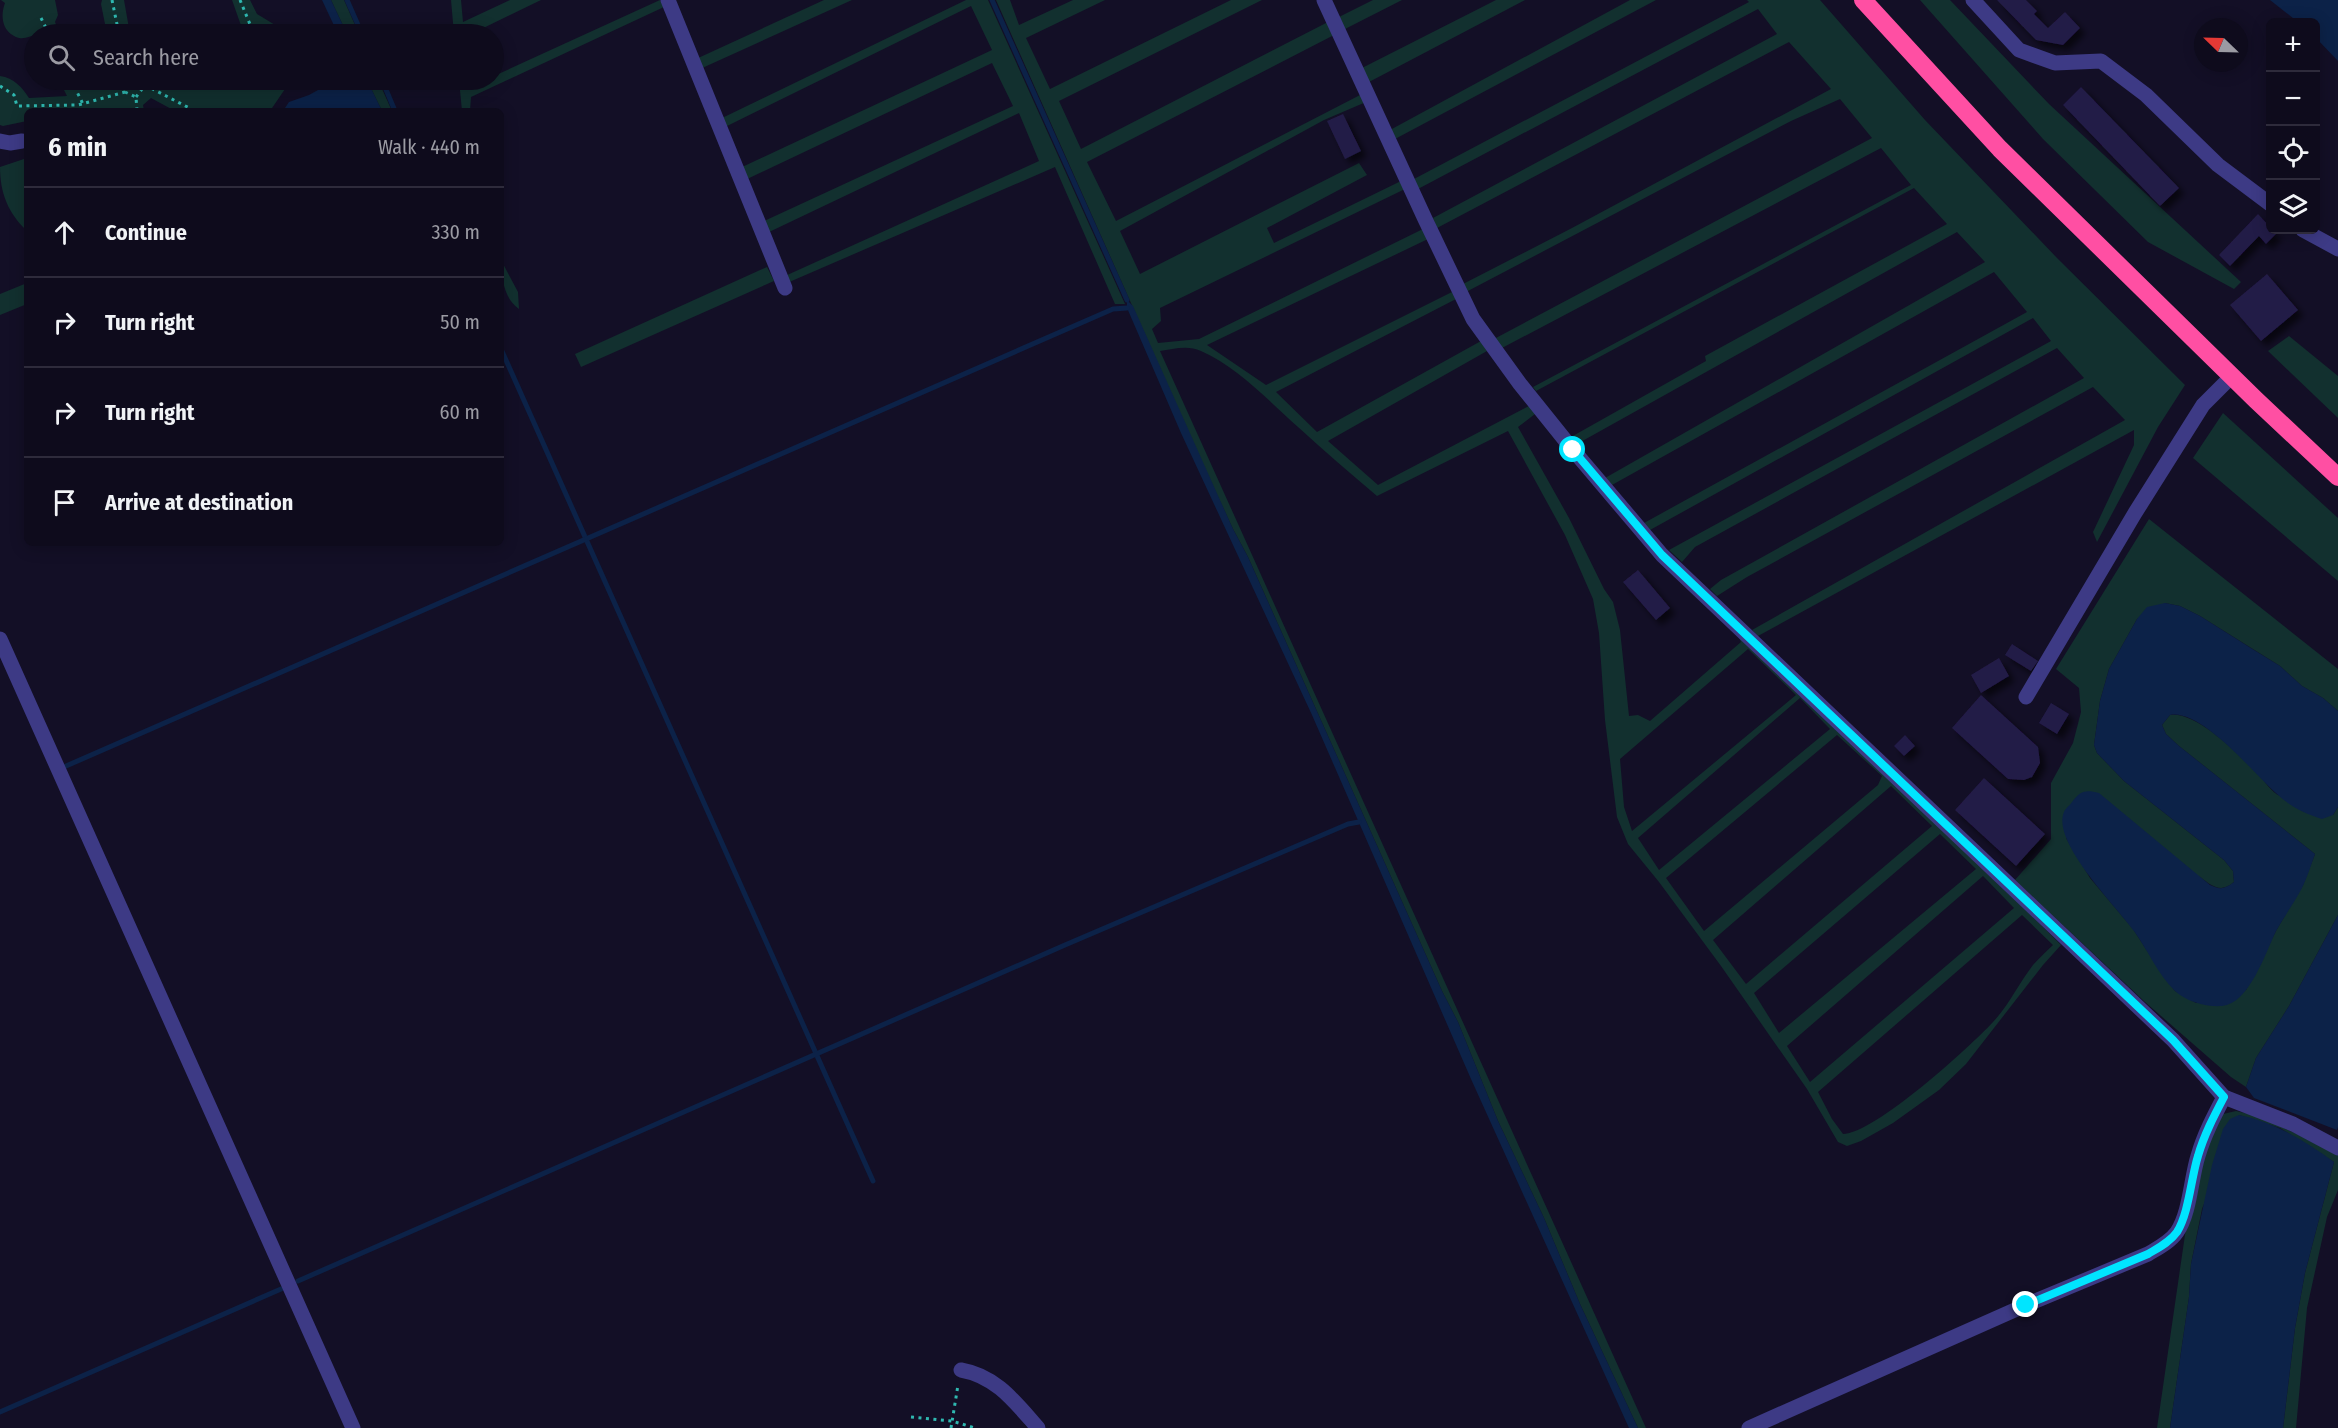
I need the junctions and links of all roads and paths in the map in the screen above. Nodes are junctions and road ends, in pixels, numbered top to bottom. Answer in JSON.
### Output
{"nodes":[{"id":1,"x":112,"y":0,"type":"edge"},
{"id":2,"x":240,"y":0,"type":"edge"},
{"id":3,"x":668,"y":0,"type":"edge"},
{"id":4,"x":1324,"y":0,"type":"edge"},
{"id":5,"x":1863,"y":0,"type":"edge"},
{"id":6,"x":1973,"y":0,"type":"edge"},
{"id":7,"x":41,"y":18,"type":"dead end"},
{"id":8,"x":44,"y":24,"type":"edge"},
{"id":9,"x":117,"y":24,"type":"edge"},
{"id":10,"x":250,"y":24,"type":"edge"},
{"id":11,"x":0,"y":86,"type":"edge"},
{"id":12,"x":75,"y":90,"type":"edge"},
{"id":13,"x":142,"y":90,"type":"edge"},
{"id":14,"x":153,"y":90,"type":"edge"},
{"id":15,"x":125,"y":92,"type":"joint"},
{"id":16,"x":136,"y":97,"type":"junction"},
{"id":17,"x":81,"y":105,"type":"junction"},
{"id":18,"x":78,"y":108,"type":"edge"},
{"id":19,"x":137,"y":108,"type":"edge"},
{"id":20,"x":189,"y":108,"type":"edge"},
{"id":21,"x":0,"y":141,"type":"edge"},
{"id":22,"x":22,"y":141,"type":"dead end"},
{"id":23,"x":2266,"y":200,"type":"edge"},
{"id":24,"x":2310,"y":234,"type":"edge"},
{"id":25,"x":2338,"y":249,"type":"edge"},
{"id":26,"x":785,"y":288,"type":"dead end"},
{"id":27,"x":2232,"y":376,"type":"junction"},
{"id":28,"x":2338,"y":477,"type":"edge"},
{"id":29,"x":0,"y":639,"type":"edge"},
{"id":30,"x":2026,"y":697,"type":"dead end"},
{"id":31,"x":2224,"y":1097,"type":"junction"},
{"id":32,"x":2338,"y":1148,"type":"edge"},
{"id":33,"x":961,"y":1370,"type":"joint"},
{"id":34,"x":910,"y":1417,"type":"dead end"},
{"id":35,"x":952,"y":1421,"type":"junction"},
{"id":36,"x":353,"y":1428,"type":"edge"},
{"id":37,"x":951,"y":1428,"type":"edge"},
{"id":38,"x":975,"y":1428,"type":"edge"},
{"id":39,"x":1038,"y":1428,"type":"edge"},
{"id":40,"x":1749,"y":1428,"type":"edge"}],
"edges":[{"from":1,"to":9,"type":"path"},
{"from":2,"to":10,"type":"path"},
{"from":3,"to":26,"type":"street"},
{"from":4,"to":31,"type":"street"},
{"from":5,"to":27,"type":"highway"},
{"from":6,"to":23,"type":"street"},
{"from":7,"to":8,"type":"path"},
{"from":11,"to":17,"type":"path"},
{"from":12,"to":17,"type":"path"},
{"from":13,"to":16,"type":"path"},
{"from":14,"to":20,"type":"path"},
{"from":15,"to":16,"type":"path"},
{"from":15,"to":17,"type":"path"},
{"from":16,"to":19,"type":"path"},
{"from":17,"to":18,"type":"path"},
{"from":21,"to":22,"type":"street"},
{"from":24,"to":25,"type":"street"},
{"from":27,"to":28,"type":"highway"},
{"from":27,"to":30,"type":"street"},
{"from":29,"to":36,"type":"street"},
{"from":31,"to":32,"type":"street"},
{"from":31,"to":40,"type":"street"},
{"from":33,"to":35,"type":"path"},
{"from":33,"to":39,"type":"street"},
{"from":34,"to":35,"type":"path"},
{"from":35,"to":37,"type":"path"},
{"from":35,"to":38,"type":"path"}]}
